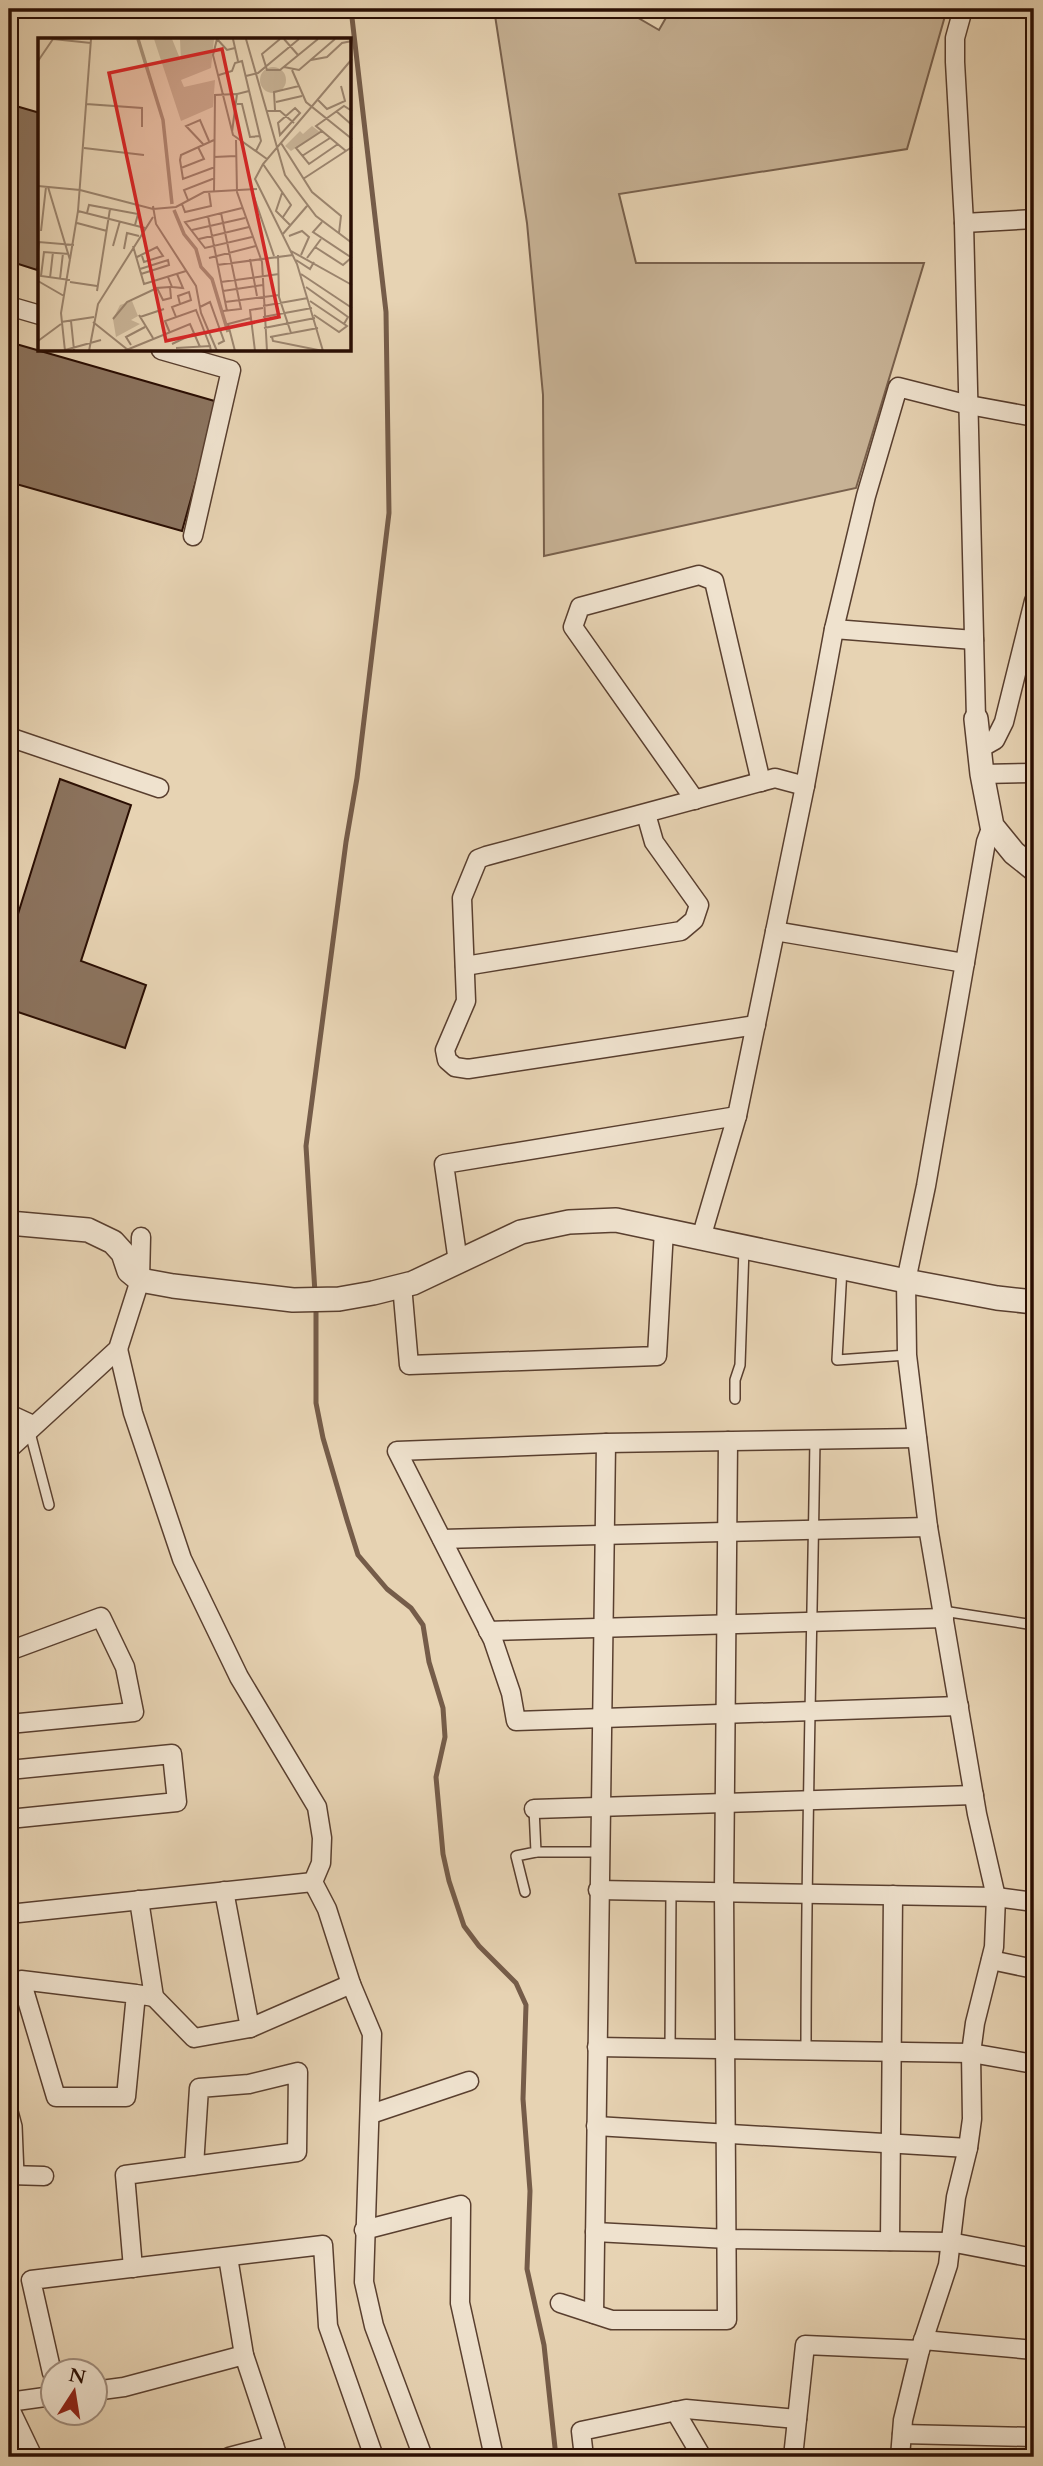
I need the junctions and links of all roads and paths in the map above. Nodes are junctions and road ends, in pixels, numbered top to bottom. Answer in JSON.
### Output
{"nodes":[{"id":1,"x":963,"y":9,"type":"edge"},
{"id":2,"x":1034,"y":219,"type":"edge"},
{"id":3,"x":964,"y":223,"type":"junction"},
{"id":4,"x":9,"y":306,"type":"edge"},
{"id":5,"x":38,"y":314,"type":"edge"},
{"id":6,"x":168,"y":352,"type":"edge"},
{"id":7,"x":969,"y":405,"type":"junction"},
{"id":8,"x":1034,"y":417,"type":"edge"},
{"id":9,"x":192,"y":536,"type":"dead end"},
{"id":10,"x":1034,"y":601,"type":"edge"},
{"id":11,"x":834,"y":629,"type":"junction"},
{"id":12,"x":974,"y":640,"type":"junction"},
{"id":13,"x":976,"y":719,"type":"joint"},
{"id":14,"x":9,"y":737,"type":"edge"},
{"id":15,"x":979,"y":749,"type":"junction"},
{"id":16,"x":1034,"y":773,"type":"edge"},
{"id":17,"x":982,"y":774,"type":"junction"},
{"id":18,"x":761,"y":782,"type":"junction"},
{"id":19,"x":806,"y":786,"type":"junction"},
{"id":20,"x":159,"y":788,"type":"dead end"},
{"id":21,"x":695,"y":800,"type":"junction"},
{"id":22,"x":646,"y":814,"type":"junction"},
{"id":23,"x":992,"y":826,"type":"junction"},
{"id":24,"x":1034,"y":869,"type":"edge"},
{"id":25,"x":775,"y":931,"type":"junction"},
{"id":26,"x":965,"y":963,"type":"junction"},
{"id":27,"x":465,"y":966,"type":"junction"},
{"id":28,"x":756,"y":1025,"type":"junction"},
{"id":29,"x":737,"y":1116,"type":"junction"},
{"id":30,"x":9,"y":1223,"type":"edge"},
{"id":31,"x":664,"y":1230,"type":"junction"},
{"id":32,"x":141,"y":1237,"type":"dead end"},
{"id":33,"x":701,"y":1238,"type":"junction"},
{"id":34,"x":744,"y":1247,"type":"junction"},
{"id":35,"x":458,"y":1262,"type":"junction"},
{"id":36,"x":842,"y":1266,"type":"junction"},
{"id":37,"x":140,"y":1280,"type":"junction"},
{"id":38,"x":906,"y":1281,"type":"junction"},
{"id":39,"x":402,"y":1285,"type":"junction"},
{"id":40,"x":1034,"y":1302,"type":"edge"},
{"id":41,"x":118,"y":1349,"type":"junction"},
{"id":42,"x":907,"y":1355,"type":"junction"},
{"id":43,"x":735,"y":1399,"type":"dead end"},
{"id":44,"x":9,"y":1413,"type":"edge"},
{"id":45,"x":31,"y":1427,"type":"junction"},
{"id":46,"x":917,"y":1438,"type":"junction"},
{"id":47,"x":815,"y":1439,"type":"junction"},
{"id":48,"x":728,"y":1441,"type":"junction"},
{"id":49,"x":606,"y":1443,"type":"junction"},
{"id":50,"x":9,"y":1449,"type":"edge"},
{"id":51,"x":49,"y":1505,"type":"dead end"},
{"id":52,"x":928,"y":1527,"type":"junction"},
{"id":53,"x":814,"y":1531,"type":"junction"},
{"id":54,"x":727,"y":1533,"type":"junction"},
{"id":55,"x":604,"y":1536,"type":"junction"},
{"id":56,"x":442,"y":1539,"type":"junction"},
{"id":57,"x":943,"y":1615,"type":"junction"},
{"id":58,"x":813,"y":1621,"type":"junction"},
{"id":59,"x":726,"y":1623,"type":"junction"},
{"id":60,"x":1034,"y":1625,"type":"edge"},
{"id":61,"x":603,"y":1626,"type":"junction"},
{"id":62,"x":488,"y":1631,"type":"junction"},
{"id":63,"x":9,"y":1651,"type":"edge"},
{"id":64,"x":959,"y":1706,"type":"junction"},
{"id":65,"x":812,"y":1710,"type":"junction"},
{"id":66,"x":726,"y":1713,"type":"junction"},
{"id":67,"x":601,"y":1718,"type":"junction"},
{"id":68,"x":9,"y":1724,"type":"edge"},
{"id":69,"x":9,"y":1770,"type":"edge"},
{"id":70,"x":974,"y":1795,"type":"junction"},
{"id":71,"x":809,"y":1800,"type":"junction"},
{"id":72,"x":725,"y":1803,"type":"junction"},
{"id":73,"x":599,"y":1807,"type":"junction"},
{"id":74,"x":534,"y":1809,"type":"joint"},
{"id":75,"x":9,"y":1819,"type":"edge"},
{"id":76,"x":536,"y":1852,"type":"junction"},
{"id":77,"x":599,"y":1852,"type":"junction"},
{"id":78,"x":313,"y":1882,"type":"junction"},
{"id":79,"x":598,"y":1890,"type":"junction"},
{"id":80,"x":224,"y":1891,"type":"junction"},
{"id":81,"x":671,"y":1891,"type":"junction"},
{"id":82,"x":525,"y":1892,"type":"dead end"},
{"id":83,"x":724,"y":1892,"type":"junction"},
{"id":84,"x":806,"y":1894,"type":"junction"},
{"id":85,"x":893,"y":1895,"type":"junction"},
{"id":86,"x":996,"y":1897,"type":"junction"},
{"id":87,"x":139,"y":1900,"type":"junction"},
{"id":88,"x":1034,"y":1902,"type":"edge"},
{"id":89,"x":9,"y":1913,"type":"edge"},
{"id":90,"x":991,"y":1960,"type":"junction"},
{"id":91,"x":1034,"y":1969,"type":"edge"},
{"id":92,"x":15,"y":1981,"type":"edge"},
{"id":93,"x":351,"y":1984,"type":"junction"},
{"id":94,"x":145,"y":1995,"type":"junction"},
{"id":95,"x":250,"y":2028,"type":"junction"},
{"id":96,"x":597,"y":2047,"type":"junction"},
{"id":97,"x":670,"y":2049,"type":"junction"},
{"id":98,"x":726,"y":2049,"type":"junction"},
{"id":99,"x":806,"y":2051,"type":"junction"},
{"id":100,"x":892,"y":2052,"type":"junction"},
{"id":101,"x":971,"y":2053,"type":"junction"},
{"id":102,"x":1034,"y":2064,"type":"edge"},
{"id":103,"x":469,"y":2081,"type":"dead end"},
{"id":104,"x":9,"y":2096,"type":"edge"},
{"id":105,"x":371,"y":2114,"type":"junction"},
{"id":106,"x":596,"y":2126,"type":"junction"},
{"id":107,"x":727,"y":2134,"type":"junction"},
{"id":108,"x":891,"y":2143,"type":"junction"},
{"id":109,"x":968,"y":2148,"type":"junction"},
{"id":110,"x":194,"y":2166,"type":"junction"},
{"id":111,"x":14,"y":2175,"type":"edge"},
{"id":112,"x":44,"y":2176,"type":"dead end"},
{"id":113,"x":364,"y":2230,"type":"junction"},
{"id":114,"x":595,"y":2232,"type":"junction"},
{"id":115,"x":728,"y":2239,"type":"junction"},
{"id":116,"x":890,"y":2241,"type":"junction"},
{"id":117,"x":950,"y":2242,"type":"junction"},
{"id":118,"x":228,"y":2258,"type":"junction"},
{"id":119,"x":1034,"y":2258,"type":"edge"},
{"id":120,"x":133,"y":2268,"type":"junction"},
{"id":121,"x":560,"y":2303,"type":"dead end"},
{"id":122,"x":594,"y":2314,"type":"junction"},
{"id":123,"x":922,"y":2345,"type":"junction"},
{"id":124,"x":1034,"y":2350,"type":"edge"},
{"id":125,"x":244,"y":2356,"type":"junction"},
{"id":126,"x":49,"y":2358,"type":"edge"},
{"id":127,"x":108,"y":2389,"type":"edge"},
{"id":128,"x":38,"y":2399,"type":"edge"},
{"id":129,"x":9,"y":2404,"type":"edge"},
{"id":130,"x":675,"y":2411,"type":"junction"},
{"id":131,"x":797,"y":2419,"type":"junction"},
{"id":132,"x":902,"y":2434,"type":"junction"},
{"id":133,"x":1034,"y":2437,"type":"edge"},
{"id":134,"x":276,"y":2451,"type":"edge"},
{"id":135,"x":33,"y":2457,"type":"edge"},
{"id":136,"x":229,"y":2457,"type":"edge"},
{"id":137,"x":374,"y":2457,"type":"edge"},
{"id":138,"x":423,"y":2457,"type":"edge"},
{"id":139,"x":494,"y":2457,"type":"edge"},
{"id":140,"x":584,"y":2457,"type":"edge"},
{"id":141,"x":702,"y":2457,"type":"edge"},
{"id":142,"x":793,"y":2457,"type":"edge"},
{"id":143,"x":900,"y":2457,"type":"edge"}],
"edges":[{"from":1,"to":3,"type":"street"},
{"from":2,"to":3,"type":"street"},
{"from":3,"to":7,"type":"street"},
{"from":4,"to":5,"type":"street"},
{"from":6,"to":9,"type":"street"},
{"from":7,"to":8,"type":"street"},
{"from":7,"to":11,"type":"street"},
{"from":7,"to":12,"type":"street"},
{"from":10,"to":15,"type":"street"},
{"from":11,"to":12,"type":"street"},
{"from":11,"to":19,"type":"street"},
{"from":12,"to":13,"type":"street"},
{"from":13,"to":15,"type":"street"},
{"from":14,"to":20,"type":"street"},
{"from":15,"to":17,"type":"street"},
{"from":16,"to":17,"type":"street"},
{"from":17,"to":23,"type":"street"},
{"from":18,"to":19,"type":"street"},
{"from":18,"to":21,"type":"street"},
{"from":18,"to":21,"type":"street"},
{"from":19,"to":25,"type":"street"},
{"from":21,"to":22,"type":"street"},
{"from":22,"to":27,"type":"street"},
{"from":22,"to":27,"type":"street"},
{"from":23,"to":24,"type":"street"},
{"from":23,"to":26,"type":"street"},
{"from":25,"to":26,"type":"street"},
{"from":25,"to":28,"type":"street"},
{"from":26,"to":38,"type":"street"},
{"from":27,"to":28,"type":"street"},
{"from":28,"to":29,"type":"street"},
{"from":29,"to":33,"type":"street"},
{"from":29,"to":35,"type":"street"},
{"from":30,"to":37,"type":"street"},
{"from":31,"to":33,"type":"street"},
{"from":31,"to":35,"type":"street"},
{"from":31,"to":39,"type":"street"},
{"from":32,"to":37,"type":"street"},
{"from":33,"to":34,"type":"street"},
{"from":34,"to":36,"type":"street"},
{"from":34,"to":43,"type":"lane"},
{"from":35,"to":39,"type":"street"},
{"from":36,"to":38,"type":"street"},
{"from":36,"to":42,"type":"lane"},
{"from":37,"to":39,"type":"street"},
{"from":37,"to":41,"type":"street"},
{"from":38,"to":40,"type":"street"},
{"from":38,"to":42,"type":"street"},
{"from":41,"to":45,"type":"street"},
{"from":41,"to":78,"type":"street"},
{"from":42,"to":46,"type":"street"},
{"from":44,"to":45,"type":"street"},
{"from":45,"to":50,"type":"street"},
{"from":45,"to":51,"type":"lane"},
{"from":46,"to":47,"type":"street"},
{"from":46,"to":52,"type":"street"},
{"from":47,"to":48,"type":"street"},
{"from":47,"to":53,"type":"lane"},
{"from":48,"to":49,"type":"street"},
{"from":48,"to":54,"type":"street"},
{"from":49,"to":55,"type":"street"},
{"from":49,"to":56,"type":"street"},
{"from":52,"to":53,"type":"street"},
{"from":52,"to":57,"type":"street"},
{"from":53,"to":54,"type":"street"},
{"from":53,"to":58,"type":"lane"},
{"from":54,"to":55,"type":"street"},
{"from":54,"to":59,"type":"street"},
{"from":55,"to":56,"type":"street"},
{"from":55,"to":61,"type":"street"},
{"from":56,"to":62,"type":"street"},
{"from":57,"to":58,"type":"street"},
{"from":57,"to":60,"type":"lane"},
{"from":57,"to":64,"type":"street"},
{"from":58,"to":59,"type":"street"},
{"from":58,"to":65,"type":"lane"},
{"from":59,"to":61,"type":"street"},
{"from":59,"to":66,"type":"street"},
{"from":61,"to":62,"type":"street"},
{"from":61,"to":67,"type":"street"},
{"from":62,"to":67,"type":"street"},
{"from":63,"to":68,"type":"street"},
{"from":64,"to":65,"type":"street"},
{"from":64,"to":70,"type":"street"},
{"from":65,"to":66,"type":"street"},
{"from":65,"to":71,"type":"lane"},
{"from":66,"to":67,"type":"street"},
{"from":66,"to":72,"type":"street"},
{"from":67,"to":73,"type":"street"},
{"from":69,"to":75,"type":"street"},
{"from":70,"to":71,"type":"street"},
{"from":70,"to":86,"type":"street"},
{"from":71,"to":72,"type":"street"},
{"from":71,"to":84,"type":"lane"},
{"from":72,"to":73,"type":"street"},
{"from":72,"to":83,"type":"street"},
{"from":73,"to":74,"type":"street"},
{"from":73,"to":77,"type":"street"},
{"from":74,"to":76,"type":"lane"},
{"from":76,"to":77,"type":"lane"},
{"from":76,"to":82,"type":"lane"},
{"from":77,"to":79,"type":"street"},
{"from":78,"to":80,"type":"street"},
{"from":78,"to":93,"type":"street"},
{"from":79,"to":81,"type":"street"},
{"from":79,"to":96,"type":"street"},
{"from":80,"to":87,"type":"street"},
{"from":80,"to":95,"type":"street"},
{"from":81,"to":83,"type":"street"},
{"from":81,"to":97,"type":"lane"},
{"from":83,"to":84,"type":"street"},
{"from":83,"to":98,"type":"street"},
{"from":84,"to":85,"type":"street"},
{"from":84,"to":99,"type":"lane"},
{"from":85,"to":86,"type":"street"},
{"from":85,"to":100,"type":"street"},
{"from":86,"to":88,"type":"street"},
{"from":86,"to":90,"type":"street"},
{"from":87,"to":89,"type":"street"},
{"from":87,"to":94,"type":"street"},
{"from":90,"to":91,"type":"street"},
{"from":90,"to":101,"type":"street"},
{"from":92,"to":94,"type":"street"},
{"from":92,"to":94,"type":"street"},
{"from":93,"to":95,"type":"street"},
{"from":93,"to":105,"type":"street"},
{"from":94,"to":95,"type":"street"},
{"from":96,"to":97,"type":"street"},
{"from":96,"to":106,"type":"street"},
{"from":97,"to":98,"type":"street"},
{"from":98,"to":99,"type":"street"},
{"from":98,"to":107,"type":"street"},
{"from":99,"to":100,"type":"street"},
{"from":100,"to":101,"type":"street"},
{"from":100,"to":108,"type":"street"},
{"from":101,"to":102,"type":"street"},
{"from":101,"to":109,"type":"street"},
{"from":103,"to":105,"type":"street"},
{"from":104,"to":111,"type":"lane"},
{"from":105,"to":113,"type":"street"},
{"from":106,"to":107,"type":"street"},
{"from":106,"to":114,"type":"street"},
{"from":107,"to":108,"type":"street"},
{"from":107,"to":115,"type":"street"},
{"from":108,"to":109,"type":"street"},
{"from":108,"to":116,"type":"street"},
{"from":109,"to":117,"type":"street"},
{"from":110,"to":110,"type":"street"},
{"from":110,"to":120,"type":"street"},
{"from":111,"to":112,"type":"street"},
{"from":113,"to":138,"type":"street"},
{"from":113,"to":139,"type":"street"},
{"from":114,"to":115,"type":"street"},
{"from":114,"to":122,"type":"street"},
{"from":115,"to":116,"type":"street"},
{"from":115,"to":122,"type":"street"},
{"from":116,"to":117,"type":"street"},
{"from":117,"to":119,"type":"street"},
{"from":117,"to":123,"type":"street"},
{"from":118,"to":120,"type":"street"},
{"from":118,"to":125,"type":"street"},
{"from":118,"to":137,"type":"street"},
{"from":120,"to":126,"type":"street"},
{"from":121,"to":122,"type":"street"},
{"from":123,"to":124,"type":"street"},
{"from":123,"to":131,"type":"street"},
{"from":123,"to":132,"type":"street"},
{"from":125,"to":127,"type":"street"},
{"from":125,"to":134,"type":"street"},
{"from":128,"to":129,"type":"street"},
{"from":129,"to":135,"type":"street"},
{"from":130,"to":131,"type":"street"},
{"from":130,"to":140,"type":"street"},
{"from":130,"to":141,"type":"street"},
{"from":131,"to":142,"type":"street"},
{"from":132,"to":133,"type":"street"},
{"from":132,"to":143,"type":"street"},
{"from":134,"to":136,"type":"street"}]}
